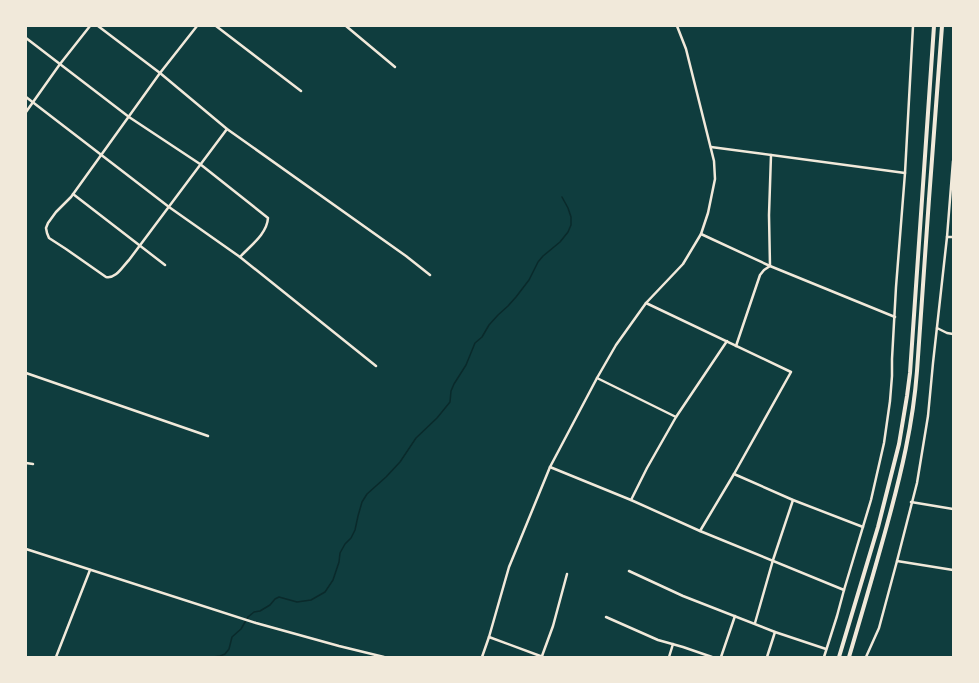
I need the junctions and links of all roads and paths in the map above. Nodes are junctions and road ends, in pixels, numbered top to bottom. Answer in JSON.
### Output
{"nodes":[{"id":1,"x":90,"y":26,"type":"edge"},
{"id":2,"x":98,"y":26,"type":"edge"},
{"id":3,"x":197,"y":26,"type":"edge"},
{"id":4,"x":216,"y":26,"type":"edge"},
{"id":5,"x":346,"y":26,"type":"edge"},
{"id":6,"x":677,"y":26,"type":"edge"},
{"id":7,"x":912,"y":26,"type":"edge"},
{"id":8,"x":934,"y":26,"type":"edge"},
{"id":9,"x":942,"y":26,"type":"edge"},
{"id":10,"x":26,"y":38,"type":"edge"},
{"id":11,"x":60,"y":64,"type":"junction"},
{"id":12,"x":395,"y":67,"type":"dead end"},
{"id":13,"x":160,"y":73,"type":"junction"},
{"id":14,"x":301,"y":91,"type":"dead end"},
{"id":15,"x":26,"y":97,"type":"edge"},
{"id":16,"x":33,"y":102,"type":"junction"},
{"id":17,"x":26,"y":112,"type":"edge"},
{"id":18,"x":129,"y":117,"type":"junction"},
{"id":19,"x":227,"y":128,"type":"junction"},
{"id":20,"x":712,"y":147,"type":"junction"},
{"id":21,"x":101,"y":154,"type":"junction"},
{"id":22,"x":771,"y":155,"type":"junction"},
{"id":23,"x":953,"y":161,"type":"edge"},
{"id":24,"x":200,"y":164,"type":"junction"},
{"id":25,"x":905,"y":173,"type":"junction"},
{"id":26,"x":73,"y":194,"type":"junction"},
{"id":27,"x":169,"y":207,"type":"junction"},
{"id":28,"x":701,"y":234,"type":"junction"},
{"id":29,"x":948,"y":237,"type":"junction"},
{"id":30,"x":953,"y":237,"type":"edge"},
{"id":31,"x":140,"y":246,"type":"junction"},
{"id":32,"x":240,"y":257,"type":"junction"},
{"id":33,"x":165,"y":264,"type":"dead end"},
{"id":34,"x":770,"y":266,"type":"junction"},
{"id":35,"x":430,"y":275,"type":"dead end"},
{"id":36,"x":646,"y":304,"type":"junction"},
{"id":37,"x":895,"y":317,"type":"junction"},
{"id":38,"x":937,"y":328,"type":"junction"},
{"id":39,"x":953,"y":334,"type":"edge"},
{"id":40,"x":727,"y":341,"type":"junction"},
{"id":41,"x":736,"y":346,"type":"junction"},
{"id":42,"x":376,"y":366,"type":"dead end"},
{"id":43,"x":26,"y":373,"type":"edge"},
{"id":44,"x":597,"y":378,"type":"junction"},
{"id":45,"x":676,"y":417,"type":"junction"},
{"id":46,"x":208,"y":436,"type":"dead end"},
{"id":47,"x":26,"y":463,"type":"edge"},
{"id":48,"x":33,"y":464,"type":"dead end"},
{"id":49,"x":550,"y":467,"type":"junction"},
{"id":50,"x":734,"y":474,"type":"junction"},
{"id":51,"x":631,"y":500,"type":"junction"},
{"id":52,"x":792,"y":500,"type":"junction"},
{"id":53,"x":911,"y":502,"type":"junction"},
{"id":54,"x":953,"y":509,"type":"edge"},
{"id":55,"x":863,"y":527,"type":"junction"},
{"id":56,"x":700,"y":531,"type":"junction"},
{"id":57,"x":26,"y":549,"type":"edge"},
{"id":58,"x":773,"y":560,"type":"junction"},
{"id":59,"x":897,"y":561,"type":"junction"},
{"id":60,"x":90,"y":570,"type":"junction"},
{"id":61,"x":953,"y":570,"type":"edge"},
{"id":62,"x":628,"y":571,"type":"dead end"},
{"id":63,"x":567,"y":574,"type":"dead end"},
{"id":64,"x":844,"y":590,"type":"junction"},
{"id":65,"x":735,"y":616,"type":"junction"},
{"id":66,"x":606,"y":617,"type":"dead end"},
{"id":67,"x":755,"y":624,"type":"junction"},
{"id":68,"x":775,"y":632,"type":"junction"},
{"id":69,"x":489,"y":637,"type":"junction"},
{"id":70,"x":673,"y":644,"type":"junction"},
{"id":71,"x":826,"y":649,"type":"junction"},
{"id":72,"x":56,"y":657,"type":"edge"},
{"id":73,"x":384,"y":657,"type":"edge"},
{"id":74,"x":482,"y":657,"type":"edge"},
{"id":75,"x":543,"y":657,"type":"edge"},
{"id":76,"x":668,"y":657,"type":"edge"},
{"id":77,"x":712,"y":657,"type":"edge"},
{"id":78,"x":721,"y":657,"type":"edge"},
{"id":79,"x":767,"y":657,"type":"edge"},
{"id":80,"x":824,"y":657,"type":"edge"},
{"id":81,"x":840,"y":657,"type":"edge"},
{"id":82,"x":849,"y":657,"type":"edge"},
{"id":83,"x":866,"y":657,"type":"edge"}],
"edges":[{"from":1,"to":11,"type":"street"},
{"from":2,"to":13,"type":"street"},
{"from":3,"to":13,"type":"street"},
{"from":4,"to":14,"type":"street"},
{"from":5,"to":12,"type":"street"},
{"from":6,"to":20,"type":"street"},
{"from":7,"to":25,"type":"street"},
{"from":8,"to":81,"type":"highway"},
{"from":9,"to":82,"type":"highway"},
{"from":10,"to":11,"type":"street"},
{"from":11,"to":16,"type":"street"},
{"from":11,"to":18,"type":"street"},
{"from":13,"to":18,"type":"street"},
{"from":13,"to":19,"type":"street"},
{"from":15,"to":16,"type":"street"},
{"from":16,"to":17,"type":"street"},
{"from":16,"to":21,"type":"street"},
{"from":18,"to":21,"type":"street"},
{"from":18,"to":24,"type":"street"},
{"from":19,"to":24,"type":"street"},
{"from":19,"to":35,"type":"street"},
{"from":20,"to":22,"type":"street"},
{"from":20,"to":28,"type":"street"},
{"from":21,"to":26,"type":"street"},
{"from":21,"to":27,"type":"street"},
{"from":22,"to":25,"type":"street"},
{"from":22,"to":34,"type":"street"},
{"from":23,"to":29,"type":"street"},
{"from":24,"to":27,"type":"street"},
{"from":24,"to":32,"type":"street"},
{"from":25,"to":37,"type":"street"},
{"from":26,"to":31,"type":"street"},
{"from":26,"to":31,"type":"street"},
{"from":27,"to":31,"type":"street"},
{"from":27,"to":32,"type":"street"},
{"from":28,"to":34,"type":"street"},
{"from":28,"to":36,"type":"street"},
{"from":29,"to":30,"type":"street"},
{"from":29,"to":38,"type":"street"},
{"from":31,"to":33,"type":"street"},
{"from":32,"to":42,"type":"street"},
{"from":34,"to":37,"type":"street"},
{"from":34,"to":41,"type":"street"},
{"from":36,"to":40,"type":"street"},
{"from":36,"to":44,"type":"street"},
{"from":37,"to":55,"type":"street"},
{"from":38,"to":39,"type":"street"},
{"from":38,"to":53,"type":"street"},
{"from":40,"to":41,"type":"street"},
{"from":40,"to":45,"type":"street"},
{"from":41,"to":50,"type":"street"},
{"from":43,"to":46,"type":"street"},
{"from":44,"to":45,"type":"street"},
{"from":44,"to":49,"type":"street"},
{"from":45,"to":51,"type":"street"},
{"from":47,"to":48,"type":"street"},
{"from":49,"to":51,"type":"street"},
{"from":49,"to":69,"type":"street"},
{"from":50,"to":52,"type":"street"},
{"from":50,"to":56,"type":"street"},
{"from":51,"to":56,"type":"street"},
{"from":52,"to":55,"type":"street"},
{"from":52,"to":58,"type":"street"},
{"from":53,"to":54,"type":"street"},
{"from":53,"to":59,"type":"street"},
{"from":55,"to":64,"type":"street"},
{"from":56,"to":58,"type":"street"},
{"from":57,"to":60,"type":"street"},
{"from":58,"to":64,"type":"street"},
{"from":58,"to":67,"type":"street"},
{"from":59,"to":61,"type":"street"},
{"from":59,"to":83,"type":"street"},
{"from":60,"to":72,"type":"street"},
{"from":60,"to":73,"type":"street"},
{"from":62,"to":65,"type":"street"},
{"from":63,"to":75,"type":"street"},
{"from":64,"to":71,"type":"street"},
{"from":65,"to":67,"type":"street"},
{"from":65,"to":78,"type":"street"},
{"from":66,"to":70,"type":"street"},
{"from":67,"to":68,"type":"street"},
{"from":68,"to":71,"type":"street"},
{"from":68,"to":79,"type":"street"},
{"from":69,"to":74,"type":"street"},
{"from":69,"to":75,"type":"street"},
{"from":70,"to":76,"type":"street"},
{"from":70,"to":77,"type":"street"},
{"from":71,"to":80,"type":"street"}]}
